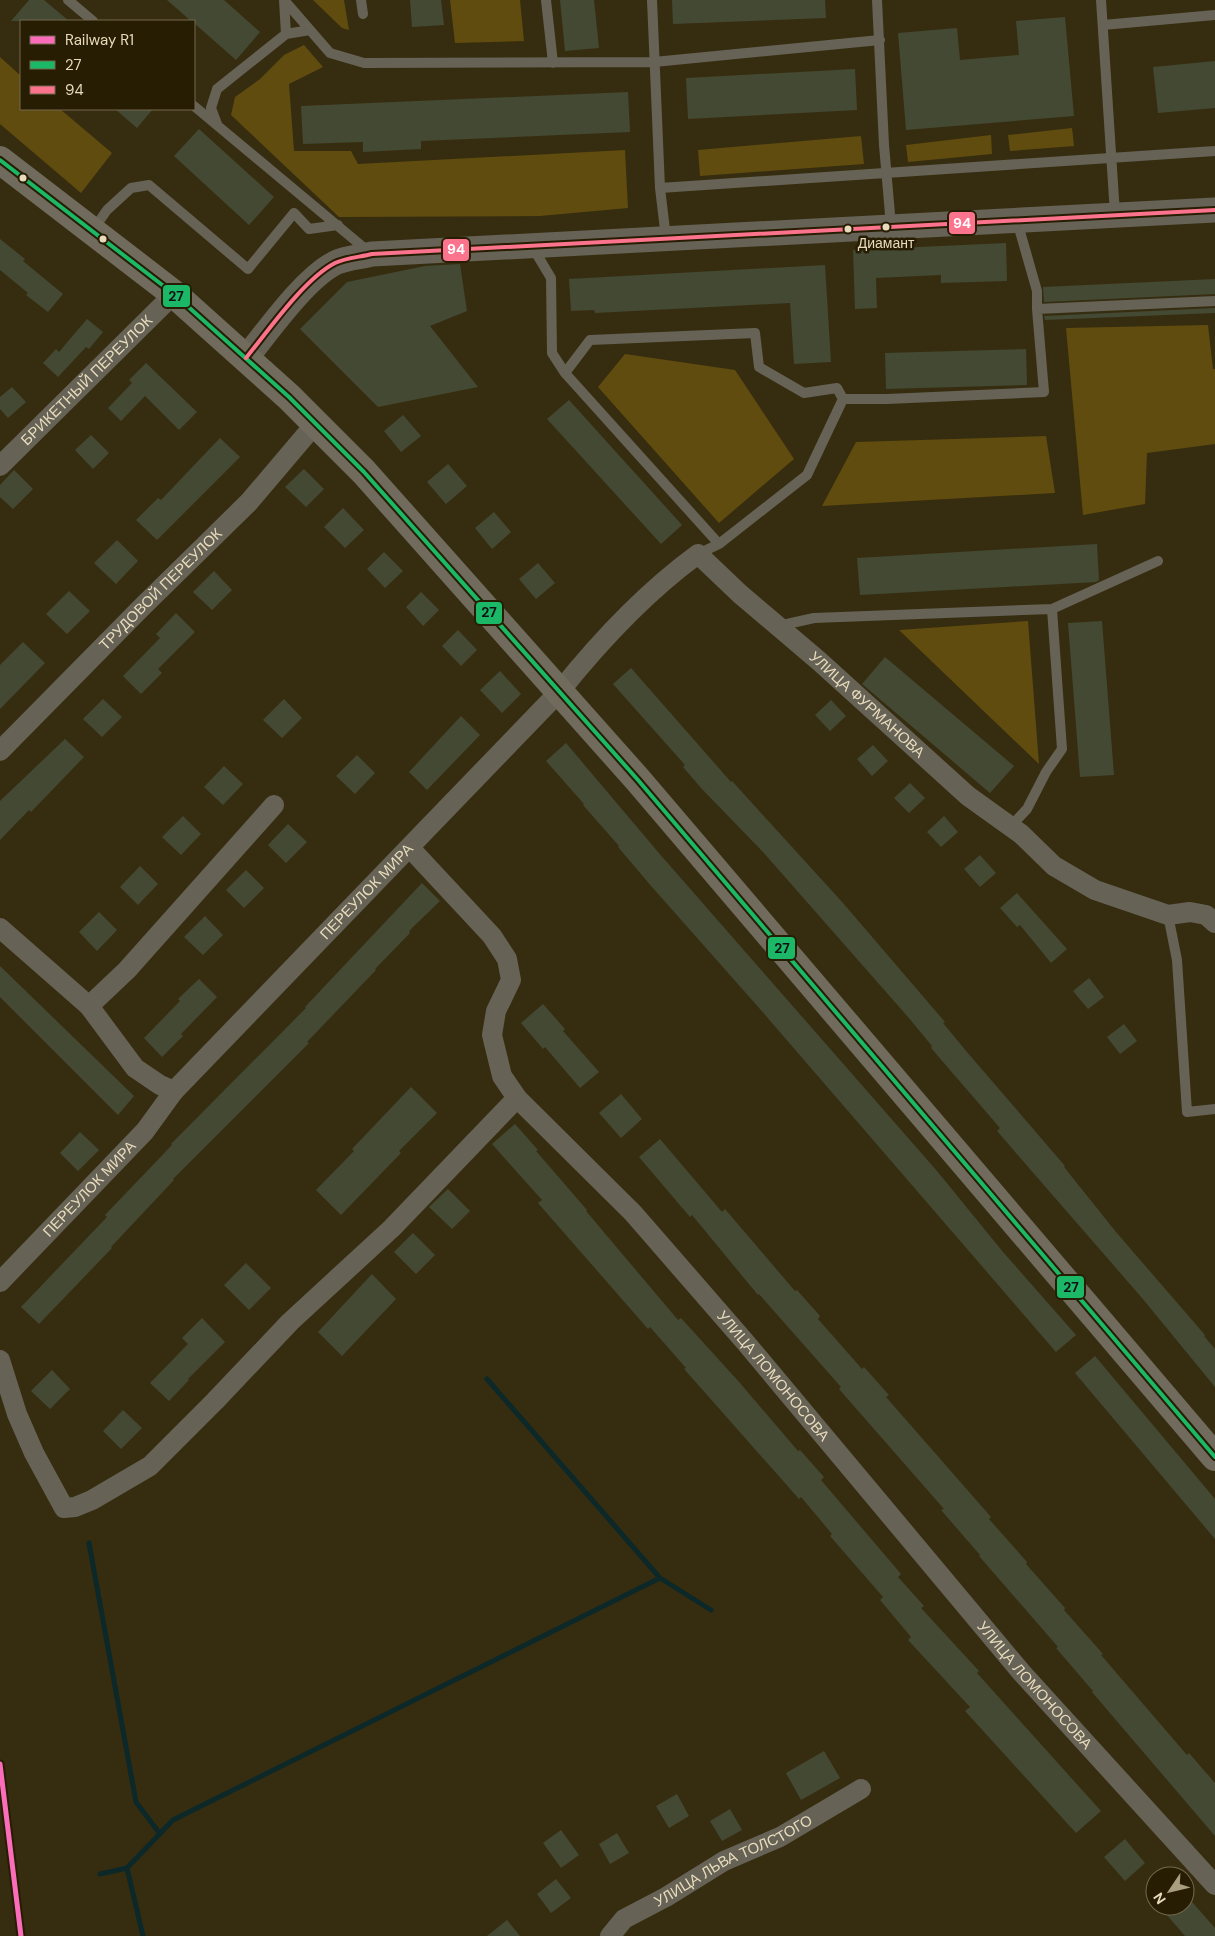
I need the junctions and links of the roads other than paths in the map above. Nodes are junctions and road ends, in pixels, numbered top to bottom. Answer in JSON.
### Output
{"nodes":[{"id":1,"x":68,"y":0,"type":"edge"},
{"id":2,"x":284,"y":0,"type":"edge"},
{"id":3,"x":362,"y":0,"type":"edge"},
{"id":4,"x":546,"y":0,"type":"edge"},
{"id":5,"x":652,"y":0,"type":"edge"},
{"id":6,"x":878,"y":0,"type":"edge"},
{"id":7,"x":1101,"y":0,"type":"edge"},
{"id":8,"x":363,"y":14,"type":"dead end"},
{"id":9,"x":1215,"y":15,"type":"edge"},
{"id":10,"x":92,"y":20,"type":"edge"},
{"id":11,"x":1103,"y":25,"type":"junction"},
{"id":12,"x":310,"y":30,"type":"junction"},
{"id":13,"x":286,"y":34,"type":"junction"},
{"id":14,"x":880,"y":40,"type":"junction"},
{"id":15,"x":654,"y":62,"type":"junction"},
{"id":16,"x":553,"y":63,"type":"junction"},
{"id":17,"x":195,"y":107,"type":"edge"},
{"id":18,"x":217,"y":125,"type":"junction"},
{"id":19,"x":1215,"y":150,"type":"edge"},
{"id":20,"x":1110,"y":157,"type":"junction"},
{"id":21,"x":0,"y":160,"type":"edge"},
{"id":22,"x":887,"y":172,"type":"junction"},
{"id":23,"x":660,"y":188,"type":"junction"},
{"id":24,"x":1215,"y":210,"type":"edge"},
{"id":25,"x":1115,"y":215,"type":"junction"},
{"id":26,"x":1016,"y":221,"type":"junction"},
{"id":27,"x":338,"y":225,"type":"junction"},
{"id":28,"x":891,"y":226,"type":"junction"},
{"id":29,"x":91,"y":231,"type":"junction"},
{"id":30,"x":666,"y":239,"type":"junction"},
{"id":31,"x":531,"y":245,"type":"junction"},
{"id":32,"x":372,"y":254,"type":"junction"},
{"id":33,"x":174,"y":294,"type":"junction"},
{"id":34,"x":1215,"y":301,"type":"edge"},
{"id":35,"x":1036,"y":309,"type":"junction"},
{"id":36,"x":246,"y":358,"type":"junction"},
{"id":37,"x":565,"y":373,"type":"junction"},
{"id":38,"x":843,"y":399,"type":"junction"},
{"id":39,"x":316,"y":423,"type":"junction"},
{"id":40,"x":0,"y":466,"type":"edge"},
{"id":41,"x":719,"y":544,"type":"junction"},
{"id":42,"x":698,"y":554,"type":"junction"},
{"id":43,"x":1158,"y":561,"type":"dead end"},
{"id":44,"x":1052,"y":608,"type":"junction"},
{"id":45,"x":776,"y":627,"type":"junction"},
{"id":46,"x":560,"y":691,"type":"junction"},
{"id":47,"x":0,"y":751,"type":"edge"},
{"id":48,"x":274,"y":805,"type":"dead end"},
{"id":49,"x":1010,"y":827,"type":"junction"},
{"id":50,"x":410,"y":848,"type":"junction"},
{"id":51,"x":1168,"y":915,"type":"junction"},
{"id":52,"x":1215,"y":924,"type":"edge"},
{"id":53,"x":0,"y":928,"type":"edge"},
{"id":54,"x":89,"y":1006,"type":"junction"},
{"id":55,"x":174,"y":1092,"type":"junction"},
{"id":56,"x":517,"y":1098,"type":"junction"},
{"id":57,"x":1215,"y":1109,"type":"edge"},
{"id":58,"x":0,"y":1282,"type":"edge"},
{"id":59,"x":0,"y":1360,"type":"edge"},
{"id":60,"x":1215,"y":1456,"type":"edge"},
{"id":61,"x":861,"y":1788,"type":"dead end"},
{"id":62,"x":1215,"y":1885,"type":"edge"},
{"id":63,"x":610,"y":1936,"type":"edge"}],
"edges":[{"from":1,"to":10,"type":"lane"},
{"from":2,"to":12,"type":"lane"},
{"from":2,"to":13,"type":"lane"},
{"from":3,"to":8,"type":"lane"},
{"from":4,"to":16,"type":"lane"},
{"from":5,"to":15,"type":"lane"},
{"from":6,"to":14,"type":"lane"},
{"from":7,"to":11,"type":"lane"},
{"from":9,"to":11,"type":"lane"},
{"from":11,"to":20,"type":"lane"},
{"from":12,"to":13,"type":"lane"},
{"from":12,"to":16,"type":"lane"},
{"from":13,"to":18,"type":"lane"},
{"from":14,"to":15,"type":"lane"},
{"from":14,"to":22,"type":"lane"},
{"from":15,"to":16,"type":"lane"},
{"from":15,"to":23,"type":"lane"},
{"from":17,"to":18,"type":"lane"},
{"from":18,"to":27,"type":"lane"},
{"from":19,"to":20,"type":"lane"},
{"from":20,"to":22,"type":"lane"},
{"from":20,"to":25,"type":"lane"},
{"from":21,"to":29,"type":"main road"},
{"from":22,"to":23,"type":"lane"},
{"from":22,"to":28,"type":"lane"},
{"from":23,"to":30,"type":"lane"},
{"from":24,"to":25,"type":"street"},
{"from":25,"to":26,"type":"street"},
{"from":26,"to":28,"type":"street"},
{"from":26,"to":35,"type":"lane"},
{"from":27,"to":29,"type":"lane"},
{"from":27,"to":32,"type":"lane"},
{"from":28,"to":30,"type":"street"},
{"from":29,"to":33,"type":"main road"},
{"from":30,"to":31,"type":"street"},
{"from":31,"to":32,"type":"street"},
{"from":31,"to":37,"type":"lane"},
{"from":32,"to":36,"type":"street"},
{"from":33,"to":36,"type":"main road"},
{"from":33,"to":40,"type":"street","name":"БРИКЕТНЫЙ ПЕРЕУЛОК"},
{"from":34,"to":35,"type":"lane"},
{"from":35,"to":38,"type":"lane"},
{"from":36,"to":39,"type":"main road"},
{"from":37,"to":38,"type":"lane"},
{"from":37,"to":41,"type":"lane"},
{"from":38,"to":41,"type":"lane"},
{"from":39,"to":46,"type":"main road"},
{"from":39,"to":47,"type":"street","name":"ТРУДОВОЙ ПЕРЕУЛОК"},
{"from":41,"to":42,"type":"lane"},
{"from":42,"to":45,"type":"street","name":"УЛИЦА ФУРМАНОВА"},
{"from":42,"to":46,"type":"street"},
{"from":43,"to":44,"type":"lane"},
{"from":44,"to":45,"type":"lane"},
{"from":44,"to":49,"type":"lane"},
{"from":45,"to":49,"type":"street","name":"УЛИЦА ФУРМАНОВА"},
{"from":46,"to":50,"type":"street","name":"ПЕРЕУЛОК МИРА"},
{"from":46,"to":60,"type":"main road"},
{"from":48,"to":54,"type":"street"},
{"from":49,"to":51,"type":"street","name":"УЛИЦА ФУРМАНОВА"},
{"from":50,"to":55,"type":"street","name":"ПЕРЕУЛОК МИРА"},
{"from":50,"to":56,"type":"street","name":"УЛИЦА ЛОМОНОСОВА"},
{"from":51,"to":52,"type":"street","name":"УЛИЦА ФУРМАНОВА"},
{"from":51,"to":57,"type":"lane"},
{"from":53,"to":54,"type":"street"},
{"from":54,"to":55,"type":"street"},
{"from":55,"to":58,"type":"street","name":"ПЕРЕУЛОК МИРА"},
{"from":56,"to":59,"type":"street"},
{"from":56,"to":62,"type":"street","name":"УЛИЦА ЛОМОНОСОВА"},
{"from":61,"to":63,"type":"street","name":"УЛИЦА ЛЬВА ТОЛСТОГО"}]}
